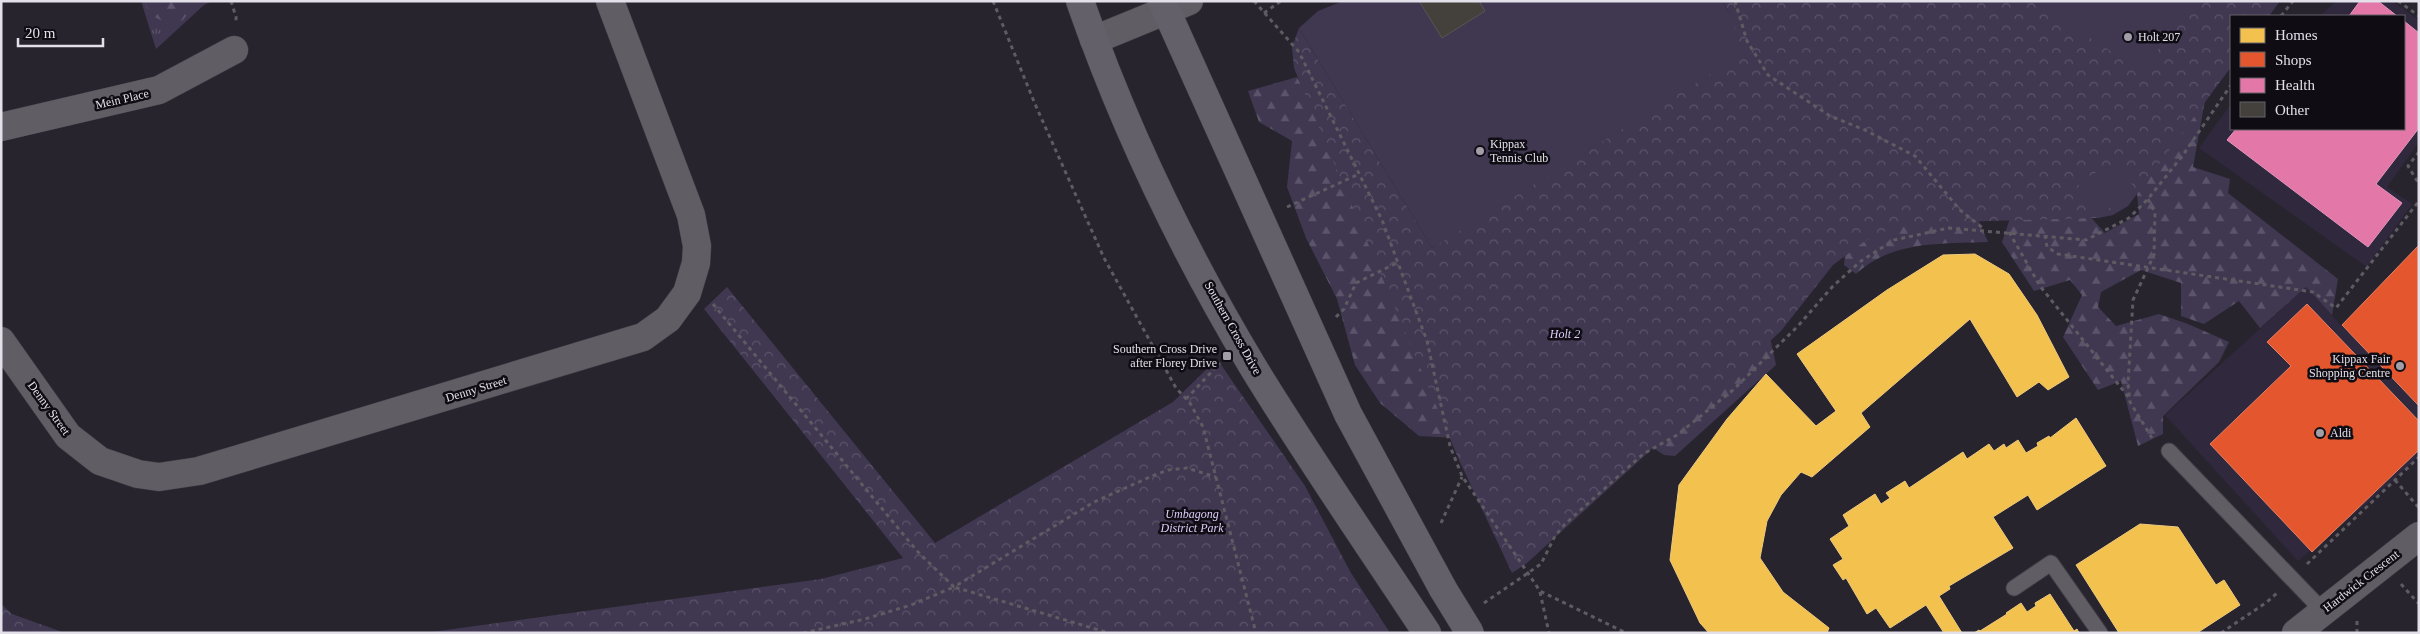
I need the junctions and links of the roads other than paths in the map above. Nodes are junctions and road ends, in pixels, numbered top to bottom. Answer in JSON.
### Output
{"nodes":[{"id":1,"x":610,"y":1,"type":"edge"},
{"id":2,"x":1080,"y":1,"type":"edge"},
{"id":3,"x":1172,"y":4,"type":"edge"},
{"id":4,"x":1094,"y":40,"type":"junction"},
{"id":5,"x":234,"y":50,"type":"dead end"},
{"id":6,"x":1,"y":127,"type":"edge"},
{"id":7,"x":1,"y":341,"type":"edge"},
{"id":8,"x":2169,"y":451,"type":"road end"},
{"id":9,"x":2419,"y":536,"type":"edge"},
{"id":10,"x":2014,"y":588,"type":"dead end"},
{"id":11,"x":2308,"y":626,"type":"edge"},
{"id":12,"x":1427,"y":633,"type":"edge"},
{"id":13,"x":1470,"y":633,"type":"edge"},
{"id":14,"x":2100,"y":633,"type":"edge"}],
"edges":[{"from":1,"to":7,"type":"street","name":"Denny Street"},
{"from":2,"to":4,"type":"main road","name":"Southern Cross Drive"},
{"from":3,"to":4,"type":"street"},
{"from":3,"to":13,"type":"main road","bridge":true},
{"from":4,"to":12,"type":"main road","name":"Southern Cross Drive"},
{"from":5,"to":6,"type":"street","name":"Mein Place"},
{"from":8,"to":11,"type":"lane"},
{"from":9,"to":11,"type":"street","name":"Hardwick Crescent"},
{"from":10,"to":14,"type":"lane"}]}
